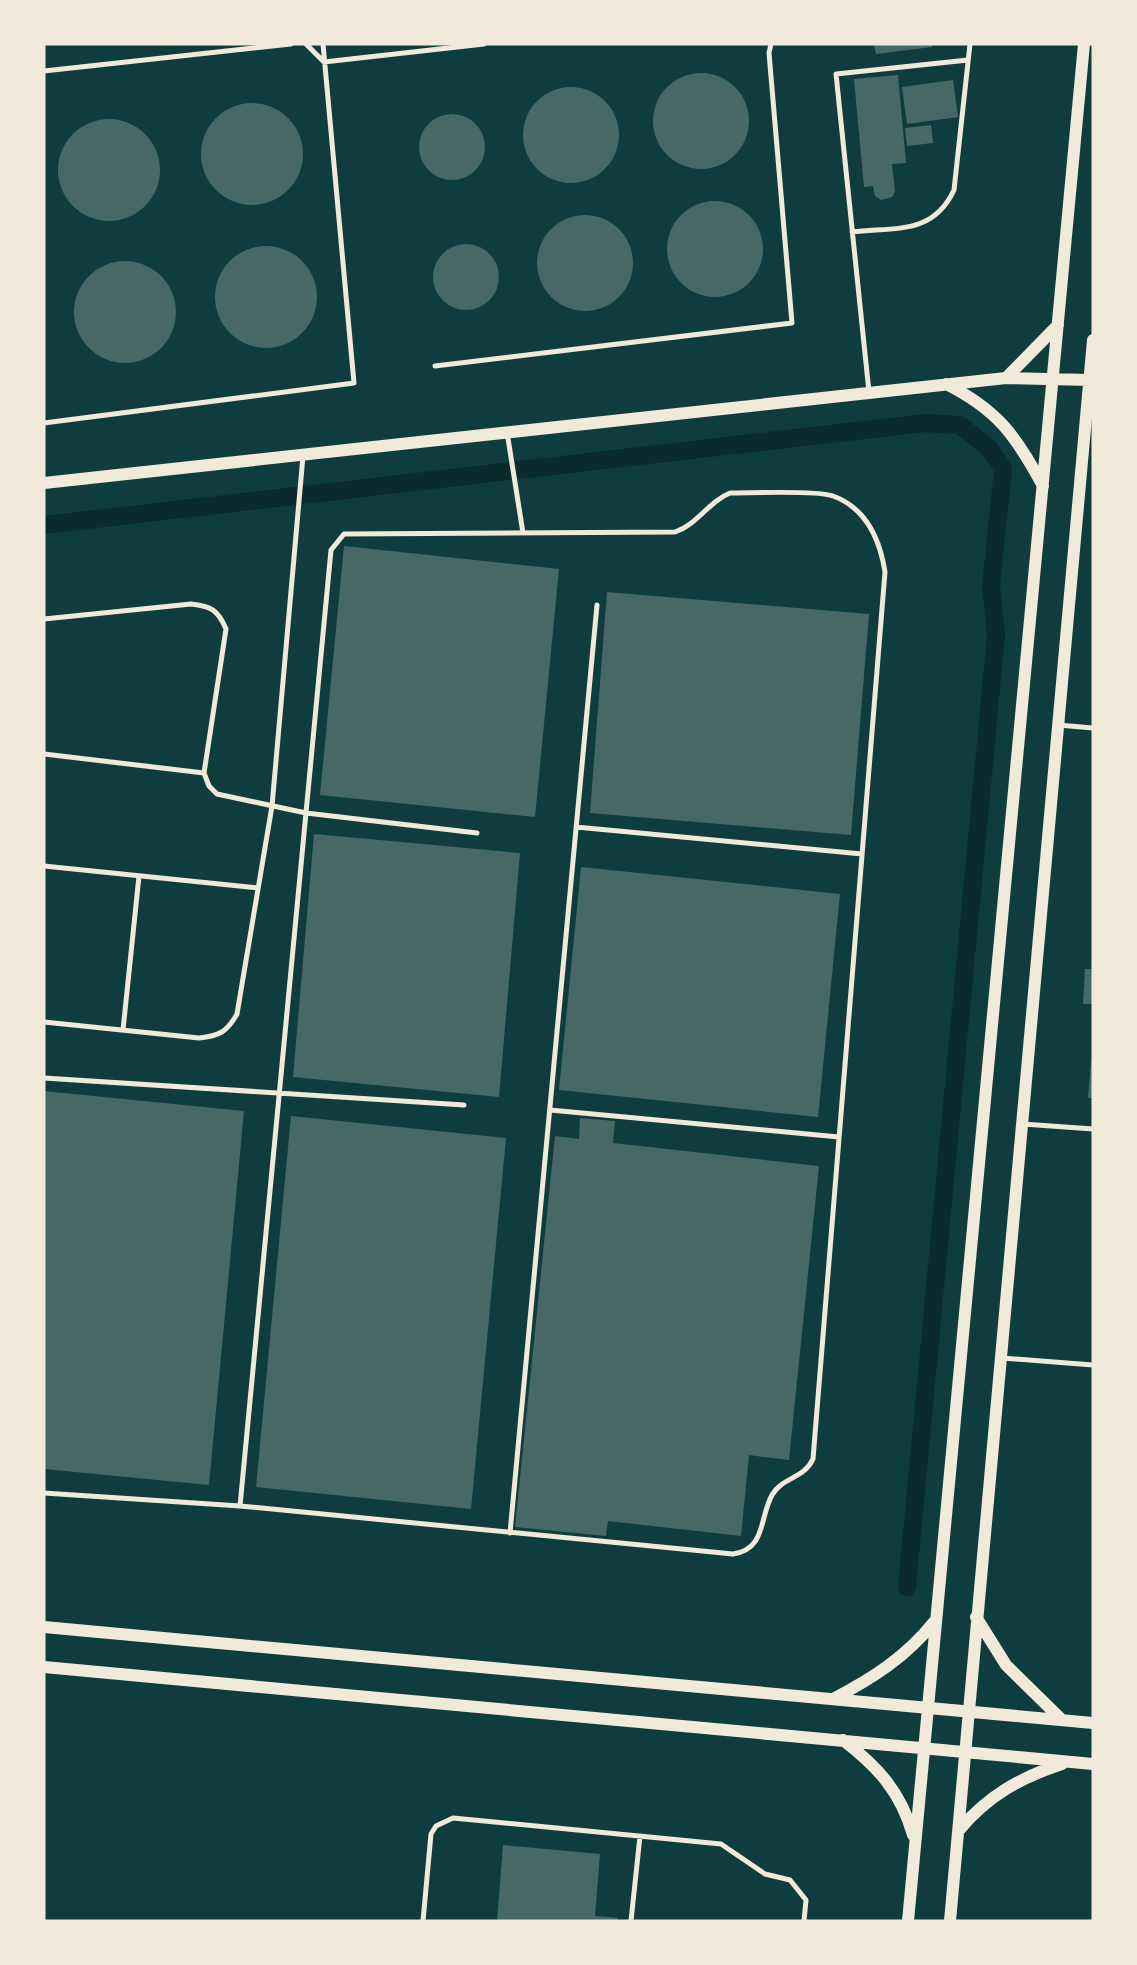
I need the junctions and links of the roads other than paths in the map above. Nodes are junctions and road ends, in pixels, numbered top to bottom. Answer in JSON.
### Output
{"nodes":[{"id":1,"x":291,"y":44,"type":"edge"},
{"id":2,"x":306,"y":44,"type":"edge"},
{"id":3,"x":323,"y":44,"type":"edge"},
{"id":4,"x":484,"y":44,"type":"edge"},
{"id":5,"x":771,"y":44,"type":"edge"},
{"id":6,"x":970,"y":44,"type":"edge"},
{"id":7,"x":1084,"y":44,"type":"edge"},
{"id":8,"x":968,"y":60,"type":"junction"},
{"id":9,"x":324,"y":62,"type":"junction"},
{"id":10,"x":44,"y":71,"type":"edge"},
{"id":11,"x":852,"y":233,"type":"junction"},
{"id":12,"x":1058,"y":326,"type":"junction"},
{"id":13,"x":1093,"y":340,"type":"edge"},
{"id":14,"x":435,"y":366,"type":"dead end"},
{"id":15,"x":1006,"y":377,"type":"junction"},
{"id":16,"x":1054,"y":377,"type":"junction"},
{"id":17,"x":1090,"y":380,"type":"junction"},
{"id":18,"x":946,"y":384,"type":"junction"},
{"id":19,"x":869,"y":392,"type":"junction"},
{"id":20,"x":44,"y":424,"type":"edge"},
{"id":21,"x":507,"y":432,"type":"junction"},
{"id":22,"x":303,"y":455,"type":"junction"},
{"id":23,"x":44,"y":483,"type":"edge"},
{"id":24,"x":1043,"y":486,"type":"junction"},
{"id":25,"x":523,"y":533,"type":"junction"},
{"id":26,"x":597,"y":605,"type":"dead end"},
{"id":27,"x":44,"y":619,"type":"edge"},
{"id":28,"x":1058,"y":725,"type":"junction"},
{"id":29,"x":1093,"y":728,"type":"edge"},
{"id":30,"x":44,"y":754,"type":"edge"},
{"id":31,"x":204,"y":774,"type":"junction"},
{"id":32,"x":272,"y":806,"type":"junction"},
{"id":33,"x":306,"y":813,"type":"junction"},
{"id":34,"x":576,"y":827,"type":"junction"},
{"id":35,"x":477,"y":833,"type":"dead end"},
{"id":36,"x":862,"y":855,"type":"junction"},
{"id":37,"x":44,"y":866,"type":"edge"},
{"id":38,"x":139,"y":876,"type":"junction"},
{"id":39,"x":258,"y":888,"type":"junction"},
{"id":40,"x":44,"y":1022,"type":"edge"},
{"id":41,"x":123,"y":1030,"type":"junction"},
{"id":42,"x":44,"y":1078,"type":"edge"},
{"id":43,"x":280,"y":1091,"type":"junction"},
{"id":44,"x":464,"y":1105,"type":"dead end"},
{"id":45,"x":550,"y":1110,"type":"junction"},
{"id":46,"x":1021,"y":1124,"type":"junction"},
{"id":47,"x":1093,"y":1129,"type":"edge"},
{"id":48,"x":839,"y":1138,"type":"junction"},
{"id":49,"x":1000,"y":1357,"type":"junction"},
{"id":50,"x":1093,"y":1365,"type":"edge"},
{"id":51,"x":44,"y":1493,"type":"edge"},
{"id":52,"x":240,"y":1506,"type":"junction"},
{"id":53,"x":510,"y":1533,"type":"junction"},
{"id":54,"x":976,"y":1616,"type":"junction"},
{"id":55,"x":935,"y":1621,"type":"junction"},
{"id":56,"x":44,"y":1627,"type":"edge"},
{"id":57,"x":44,"y":1667,"type":"edge"},
{"id":58,"x":833,"y":1700,"type":"junction"},
{"id":59,"x":926,"y":1708,"type":"junction"},
{"id":60,"x":967,"y":1712,"type":"junction"},
{"id":61,"x":1062,"y":1720,"type":"junction"},
{"id":62,"x":1093,"y":1723,"type":"edge"},
{"id":63,"x":842,"y":1739,"type":"junction"},
{"id":64,"x":924,"y":1746,"type":"junction"},
{"id":65,"x":966,"y":1752,"type":"junction"},
{"id":66,"x":1069,"y":1761,"type":"junction"},
{"id":67,"x":1093,"y":1764,"type":"edge"},
{"id":68,"x":959,"y":1830,"type":"junction"},
{"id":69,"x":640,"y":1836,"type":"junction"},
{"id":70,"x":915,"y":1842,"type":"junction"},
{"id":71,"x":423,"y":1921,"type":"edge"},
{"id":72,"x":632,"y":1921,"type":"edge"},
{"id":73,"x":804,"y":1921,"type":"edge"},
{"id":74,"x":908,"y":1921,"type":"edge"},
{"id":75,"x":950,"y":1921,"type":"edge"}],
"edges":[{"from":1,"to":10,"type":"lane"},
{"from":2,"to":9,"type":"lane"},
{"from":3,"to":9,"type":"lane"},
{"from":4,"to":9,"type":"lane"},
{"from":5,"to":14,"type":"lane"},
{"from":6,"to":8,"type":"lane"},
{"from":7,"to":12,"type":"street"},
{"from":8,"to":11,"type":"lane"},
{"from":8,"to":11,"type":"lane"},
{"from":9,"to":20,"type":"lane"},
{"from":11,"to":19,"type":"lane"},
{"from":12,"to":15,"type":"street"},
{"from":12,"to":16,"type":"street"},
{"from":13,"to":17,"type":"street"},
{"from":15,"to":16,"type":"street"},
{"from":15,"to":18,"type":"street"},
{"from":16,"to":17,"type":"street"},
{"from":16,"to":24,"type":"street"},
{"from":17,"to":28,"type":"street"},
{"from":18,"to":19,"type":"street"},
{"from":18,"to":24,"type":"street"},
{"from":19,"to":21,"type":"street"},
{"from":21,"to":22,"type":"street"},
{"from":21,"to":25,"type":"lane"},
{"from":22,"to":23,"type":"street"},
{"from":22,"to":32,"type":"lane"},
{"from":24,"to":55,"type":"street"},
{"from":25,"to":33,"type":"lane"},
{"from":25,"to":36,"type":"lane"},
{"from":26,"to":34,"type":"lane"},
{"from":27,"to":31,"type":"lane"},
{"from":28,"to":29,"type":"lane"},
{"from":28,"to":46,"type":"street"},
{"from":30,"to":31,"type":"lane"},
{"from":31,"to":32,"type":"lane"},
{"from":32,"to":33,"type":"lane"},
{"from":32,"to":39,"type":"lane"},
{"from":33,"to":35,"type":"lane"},
{"from":33,"to":43,"type":"lane"},
{"from":34,"to":36,"type":"lane"},
{"from":34,"to":45,"type":"lane"},
{"from":36,"to":48,"type":"lane"},
{"from":37,"to":38,"type":"lane"},
{"from":38,"to":39,"type":"lane"},
{"from":38,"to":41,"type":"lane"},
{"from":39,"to":41,"type":"lane"},
{"from":40,"to":41,"type":"lane"},
{"from":42,"to":43,"type":"lane"},
{"from":43,"to":44,"type":"lane"},
{"from":43,"to":52,"type":"lane"},
{"from":45,"to":48,"type":"lane"},
{"from":45,"to":53,"type":"lane"},
{"from":46,"to":47,"type":"lane"},
{"from":46,"to":49,"type":"street"},
{"from":48,"to":53,"type":"lane"},
{"from":49,"to":50,"type":"lane"},
{"from":49,"to":54,"type":"street"},
{"from":51,"to":52,"type":"lane"},
{"from":52,"to":53,"type":"lane"},
{"from":54,"to":60,"type":"street"},
{"from":54,"to":61,"type":"street"},
{"from":55,"to":58,"type":"street"},
{"from":55,"to":59,"type":"street"},
{"from":56,"to":58,"type":"street"},
{"from":57,"to":63,"type":"street"},
{"from":58,"to":59,"type":"street"},
{"from":59,"to":60,"type":"street"},
{"from":59,"to":64,"type":"street"},
{"from":60,"to":61,"type":"street"},
{"from":60,"to":65,"type":"street"},
{"from":61,"to":62,"type":"street"},
{"from":63,"to":64,"type":"street"},
{"from":63,"to":70,"type":"street"},
{"from":64,"to":65,"type":"street"},
{"from":64,"to":70,"type":"street"},
{"from":65,"to":66,"type":"street"},
{"from":65,"to":68,"type":"street"},
{"from":66,"to":67,"type":"street"},
{"from":66,"to":68,"type":"street"},
{"from":68,"to":75,"type":"street"},
{"from":69,"to":71,"type":"lane"},
{"from":69,"to":72,"type":"lane"},
{"from":69,"to":73,"type":"lane"},
{"from":70,"to":74,"type":"street"}]}
